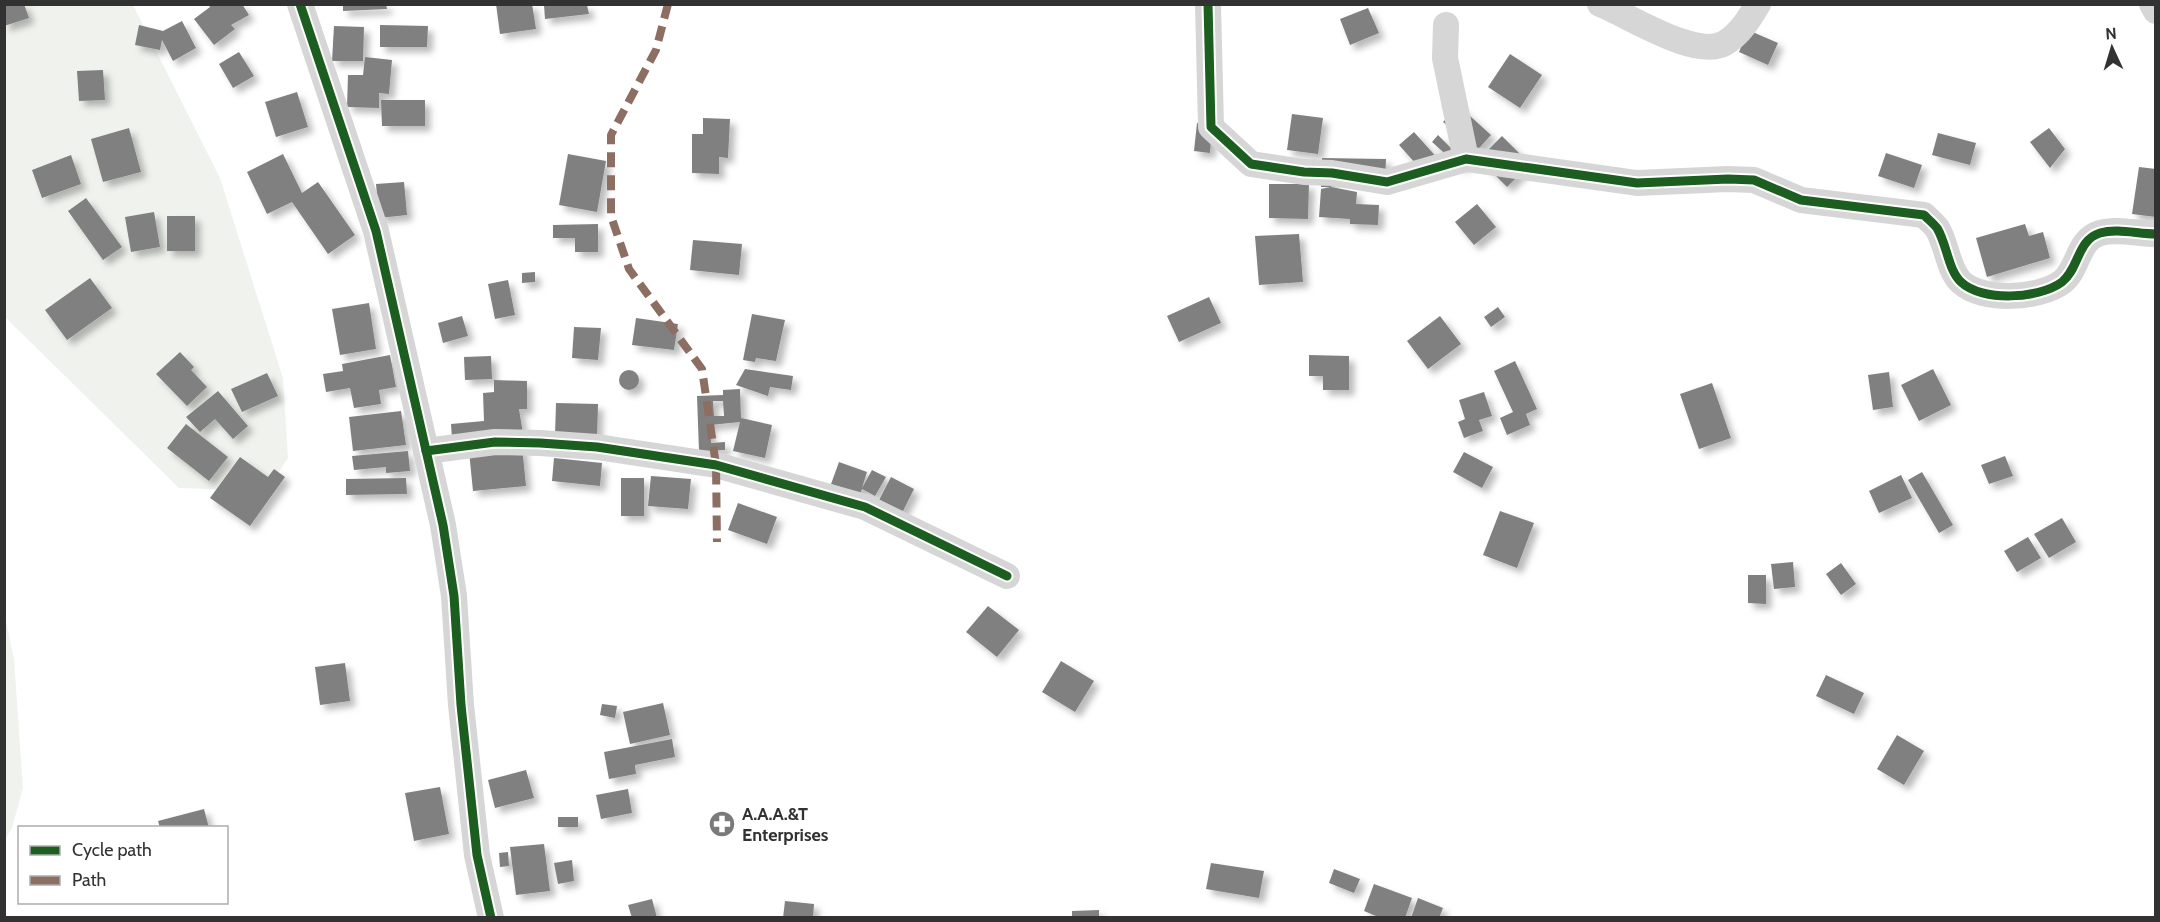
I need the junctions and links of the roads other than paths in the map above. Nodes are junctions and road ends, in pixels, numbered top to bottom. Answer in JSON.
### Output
{"nodes":[{"id":1,"x":300,"y":4,"type":"edge"},
{"id":2,"x":1208,"y":4,"type":"edge"},
{"id":3,"x":1600,"y":4,"type":"edge"},
{"id":4,"x":1758,"y":4,"type":"edge"},
{"id":5,"x":2152,"y":4,"type":"edge"},
{"id":6,"x":2156,"y":11,"type":"edge"},
{"id":7,"x":1446,"y":26,"type":"dead end"},
{"id":8,"x":1466,"y":159,"type":"junction"},
{"id":9,"x":2156,"y":234,"type":"edge"},
{"id":10,"x":426,"y":451,"type":"junction"},
{"id":11,"x":1007,"y":576,"type":"dead end"},
{"id":12,"x":491,"y":918,"type":"edge"}],
"edges":[{"from":1,"to":10,"type":"street"},
{"from":2,"to":8,"type":"street"},
{"from":3,"to":4,"type":"street"},
{"from":5,"to":6,"type":"street"},
{"from":7,"to":8,"type":"street"},
{"from":8,"to":9,"type":"street"},
{"from":10,"to":11,"type":"street"},
{"from":10,"to":12,"type":"street"}]}
